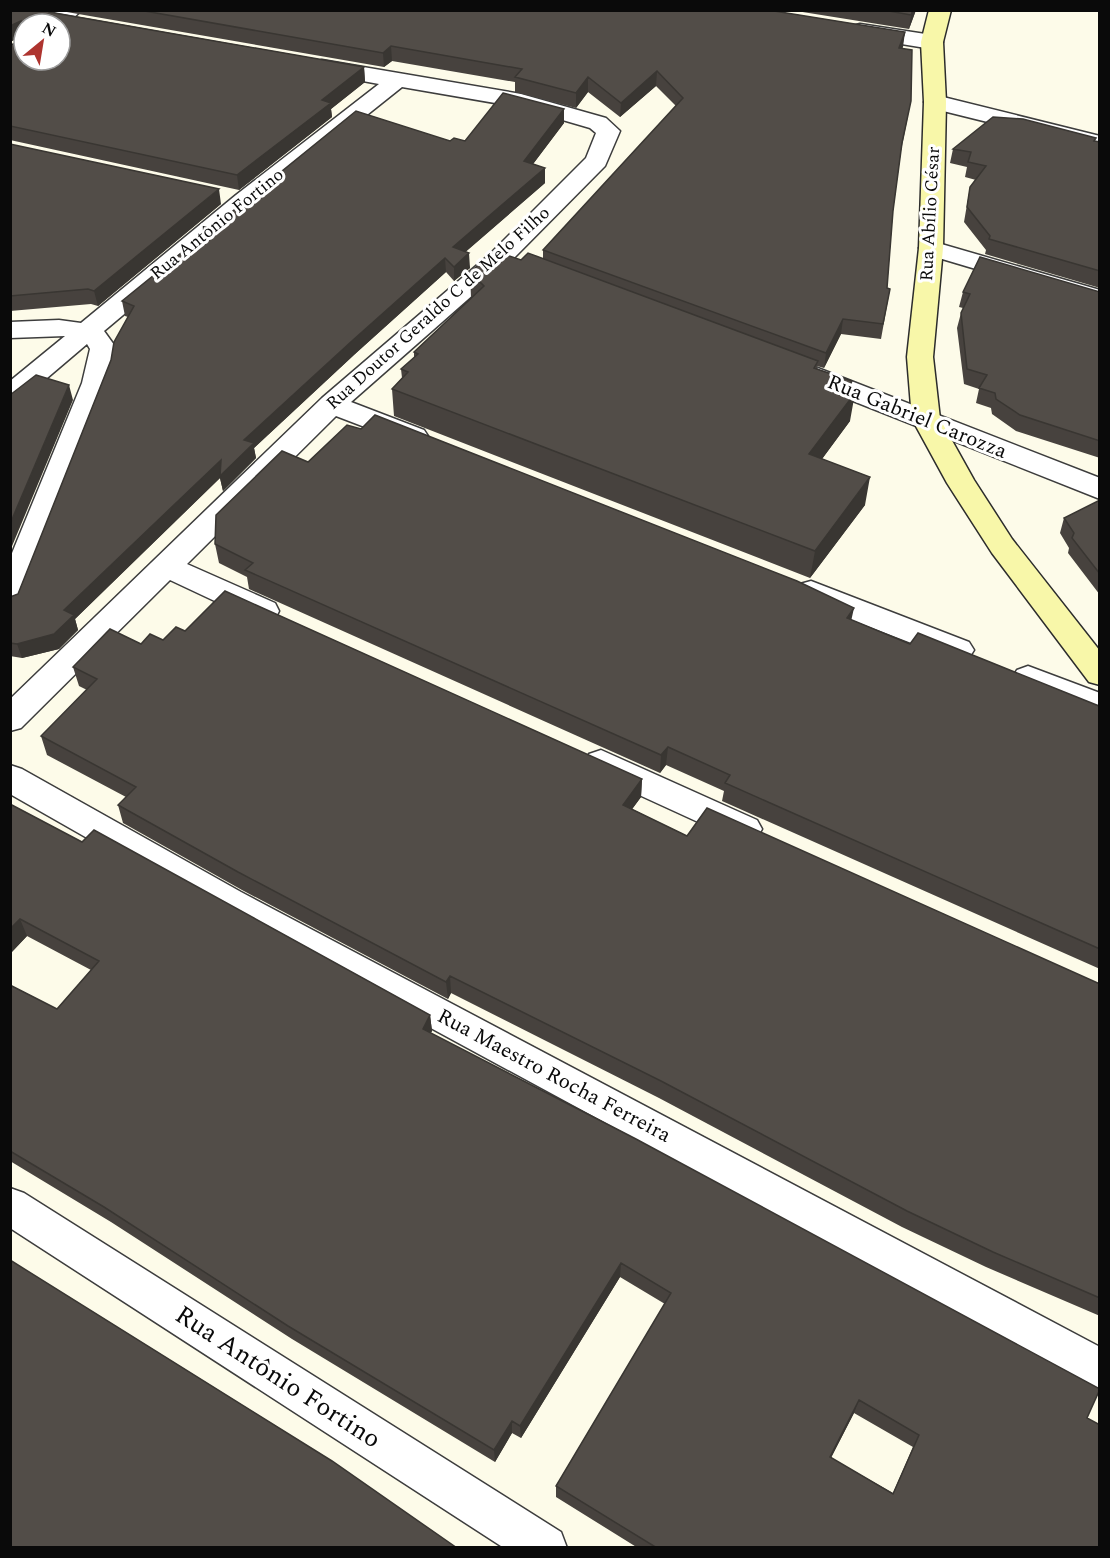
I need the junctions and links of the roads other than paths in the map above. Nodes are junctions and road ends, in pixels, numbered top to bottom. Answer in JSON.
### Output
{"nodes":[{"id":1,"x":940,"y":10,"type":"edge"},
{"id":2,"x":72,"y":20,"type":"edge"},
{"id":3,"x":96,"y":25,"type":"edge"},
{"id":4,"x":842,"y":28,"type":"edge"},
{"id":5,"x":932,"y":42,"type":"junction"},
{"id":6,"x":293,"y":61,"type":"edge"},
{"id":7,"x":398,"y":80,"type":"junction"},
{"id":8,"x":935,"y":102,"type":"junction"},
{"id":9,"x":1100,"y":143,"type":"edge"},
{"id":10,"x":931,"y":248,"type":"junction"},
{"id":11,"x":499,"y":259,"type":"junction"},
{"id":12,"x":529,"y":270,"type":"edge"},
{"id":13,"x":1100,"y":298,"type":"edge"},
{"id":14,"x":10,"y":330,"type":"edge"},
{"id":15,"x":85,"y":333,"type":"junction"},
{"id":16,"x":792,"y":367,"type":"edge"},
{"id":17,"x":10,"y":395,"type":"edge"},
{"id":18,"x":332,"y":404,"type":"junction"},
{"id":19,"x":926,"y":419,"type":"junction"},
{"id":20,"x":443,"y":448,"type":"edge"},
{"id":21,"x":1100,"y":489,"type":"edge"},
{"id":22,"x":165,"y":566,"type":"junction"},
{"id":23,"x":788,"y":584,"type":"edge"},
{"id":24,"x":10,"y":600,"type":"edge"},
{"id":25,"x":295,"y":625,"type":"edge"},
{"id":26,"x":1100,"y":674,"type":"edge"},
{"id":27,"x":1100,"y":706,"type":"edge"},
{"id":28,"x":10,"y":719,"type":"edge"},
{"id":29,"x":578,"y":753,"type":"edge"},
{"id":30,"x":10,"y":778,"type":"edge"},
{"id":31,"x":773,"y":842,"type":"edge"},
{"id":32,"x":10,"y":1206,"type":"edge"},
{"id":33,"x":1100,"y":1370,"type":"edge"},
{"id":34,"x":545,"y":1548,"type":"edge"}],
"edges":[{"from":1,"to":5,"type":"main road","name":"Rua Abílio César"},
{"from":2,"to":3,"type":"street"},
{"from":4,"to":5,"type":"street"},
{"from":5,"to":8,"type":"main road","name":"Rua Abílio César"},
{"from":6,"to":7,"type":"street","name":"Rua Doutor Geraldo C de Melo Filho"},
{"from":7,"to":11,"type":"street","name":"Rua Doutor Geraldo C de Melo Filho"},
{"from":7,"to":15,"type":"street","name":"Rua Antônio Fortino"},
{"from":8,"to":9,"type":"street"},
{"from":8,"to":10,"type":"main road","name":"Rua Abílio César"},
{"from":10,"to":13,"type":"street"},
{"from":10,"to":19,"type":"main road","name":"Rua Abílio César"},
{"from":11,"to":12,"type":"street"},
{"from":11,"to":18,"type":"street","name":"Rua Doutor Geraldo C de Melo Filho"},
{"from":14,"to":15,"type":"street"},
{"from":15,"to":17,"type":"street","name":"Rua Antônio Fortino"},
{"from":15,"to":24,"type":"street"},
{"from":16,"to":19,"type":"street","name":"Rua Gabriel Carozza"},
{"from":18,"to":20,"type":"street"},
{"from":18,"to":22,"type":"street","name":"Rua Doutor Geraldo C de Melo Filho"},
{"from":19,"to":21,"type":"street","name":"Rua Gabriel Carozza"},
{"from":19,"to":26,"type":"main road"},
{"from":22,"to":25,"type":"street"},
{"from":22,"to":28,"type":"street","name":"Rua Doutor Geraldo C de Melo Filho"},
{"from":23,"to":27,"type":"street"},
{"from":29,"to":31,"type":"street"},
{"from":30,"to":33,"type":"street","name":"Rua Maestro Rocha Ferreira"},
{"from":32,"to":34,"type":"street","name":"Rua Antônio Fortino"}]}
